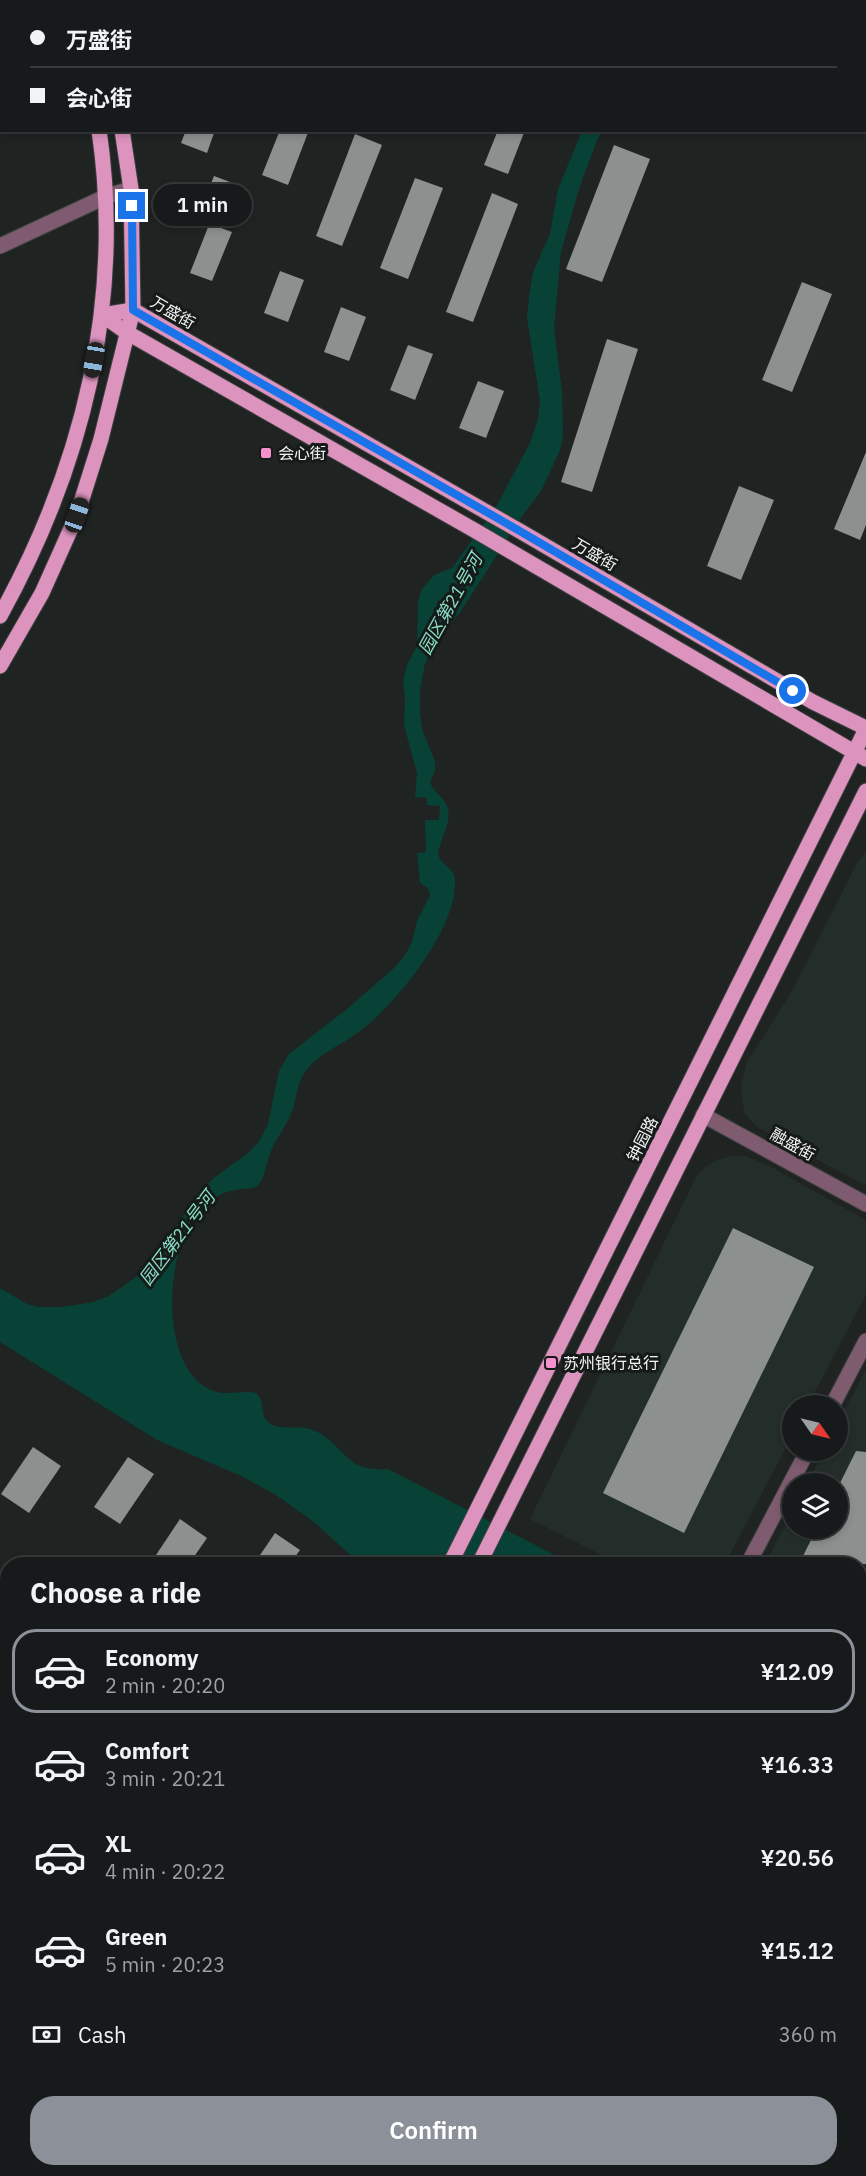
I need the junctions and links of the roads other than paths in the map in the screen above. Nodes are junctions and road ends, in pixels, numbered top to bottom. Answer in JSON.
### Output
{"nodes":[{"id":1,"x":99,"y":132,"type":"edge"},
{"id":2,"x":122,"y":132,"type":"edge"},
{"id":3,"x":131,"y":189,"type":"junction"},
{"id":4,"x":107,"y":196,"type":"junction"},
{"id":5,"x":0,"y":246,"type":"edge"},
{"id":6,"x":133,"y":310,"type":"junction"},
{"id":7,"x":102,"y":315,"type":"junction"},
{"id":8,"x":126,"y":332,"type":"junction"},
{"id":9,"x":0,"y":616,"type":"edge"},
{"id":10,"x":0,"y":666,"type":"edge"},
{"id":11,"x":866,"y":728,"type":"edge"},
{"id":12,"x":861,"y":756,"type":"edge"},
{"id":13,"x":866,"y":791,"type":"edge"},
{"id":14,"x":703,"y":1115,"type":"junction"},
{"id":15,"x":866,"y":1204,"type":"edge"},
{"id":16,"x":866,"y":1341,"type":"edge"},
{"id":17,"x":838,"y":1395,"type":"edge"},
{"id":18,"x":802,"y":1461,"type":"edge"},
{"id":19,"x":453,"y":1557,"type":"edge"},
{"id":20,"x":483,"y":1557,"type":"edge"},
{"id":21,"x":752,"y":1557,"type":"edge"}],
"edges":[{"from":1,"to":4,"type":"main road"},
{"from":2,"to":3,"type":"main road"},
{"from":3,"to":4,"type":"street"},
{"from":3,"to":6,"type":"main road"},
{"from":4,"to":5,"type":"street"},
{"from":4,"to":7,"type":"main road"},
{"from":6,"to":7,"type":"main road","name":"万盛街"},
{"from":6,"to":8,"type":"main road"},
{"from":6,"to":11,"type":"main road","name":"万盛街"},
{"from":7,"to":8,"type":"main road"},
{"from":7,"to":9,"type":"main road"},
{"from":8,"to":10,"type":"main road"},
{"from":8,"to":12,"type":"main road"},
{"from":11,"to":12,"type":"main road","name":"钟园路"},
{"from":12,"to":19,"type":"main road","name":"钟园路"},
{"from":13,"to":14,"type":"main road"},
{"from":14,"to":15,"type":"street","name":"融盛街"},
{"from":14,"to":20,"type":"main road"},
{"from":16,"to":17,"type":"street"},
{"from":18,"to":21,"type":"street"}]}
